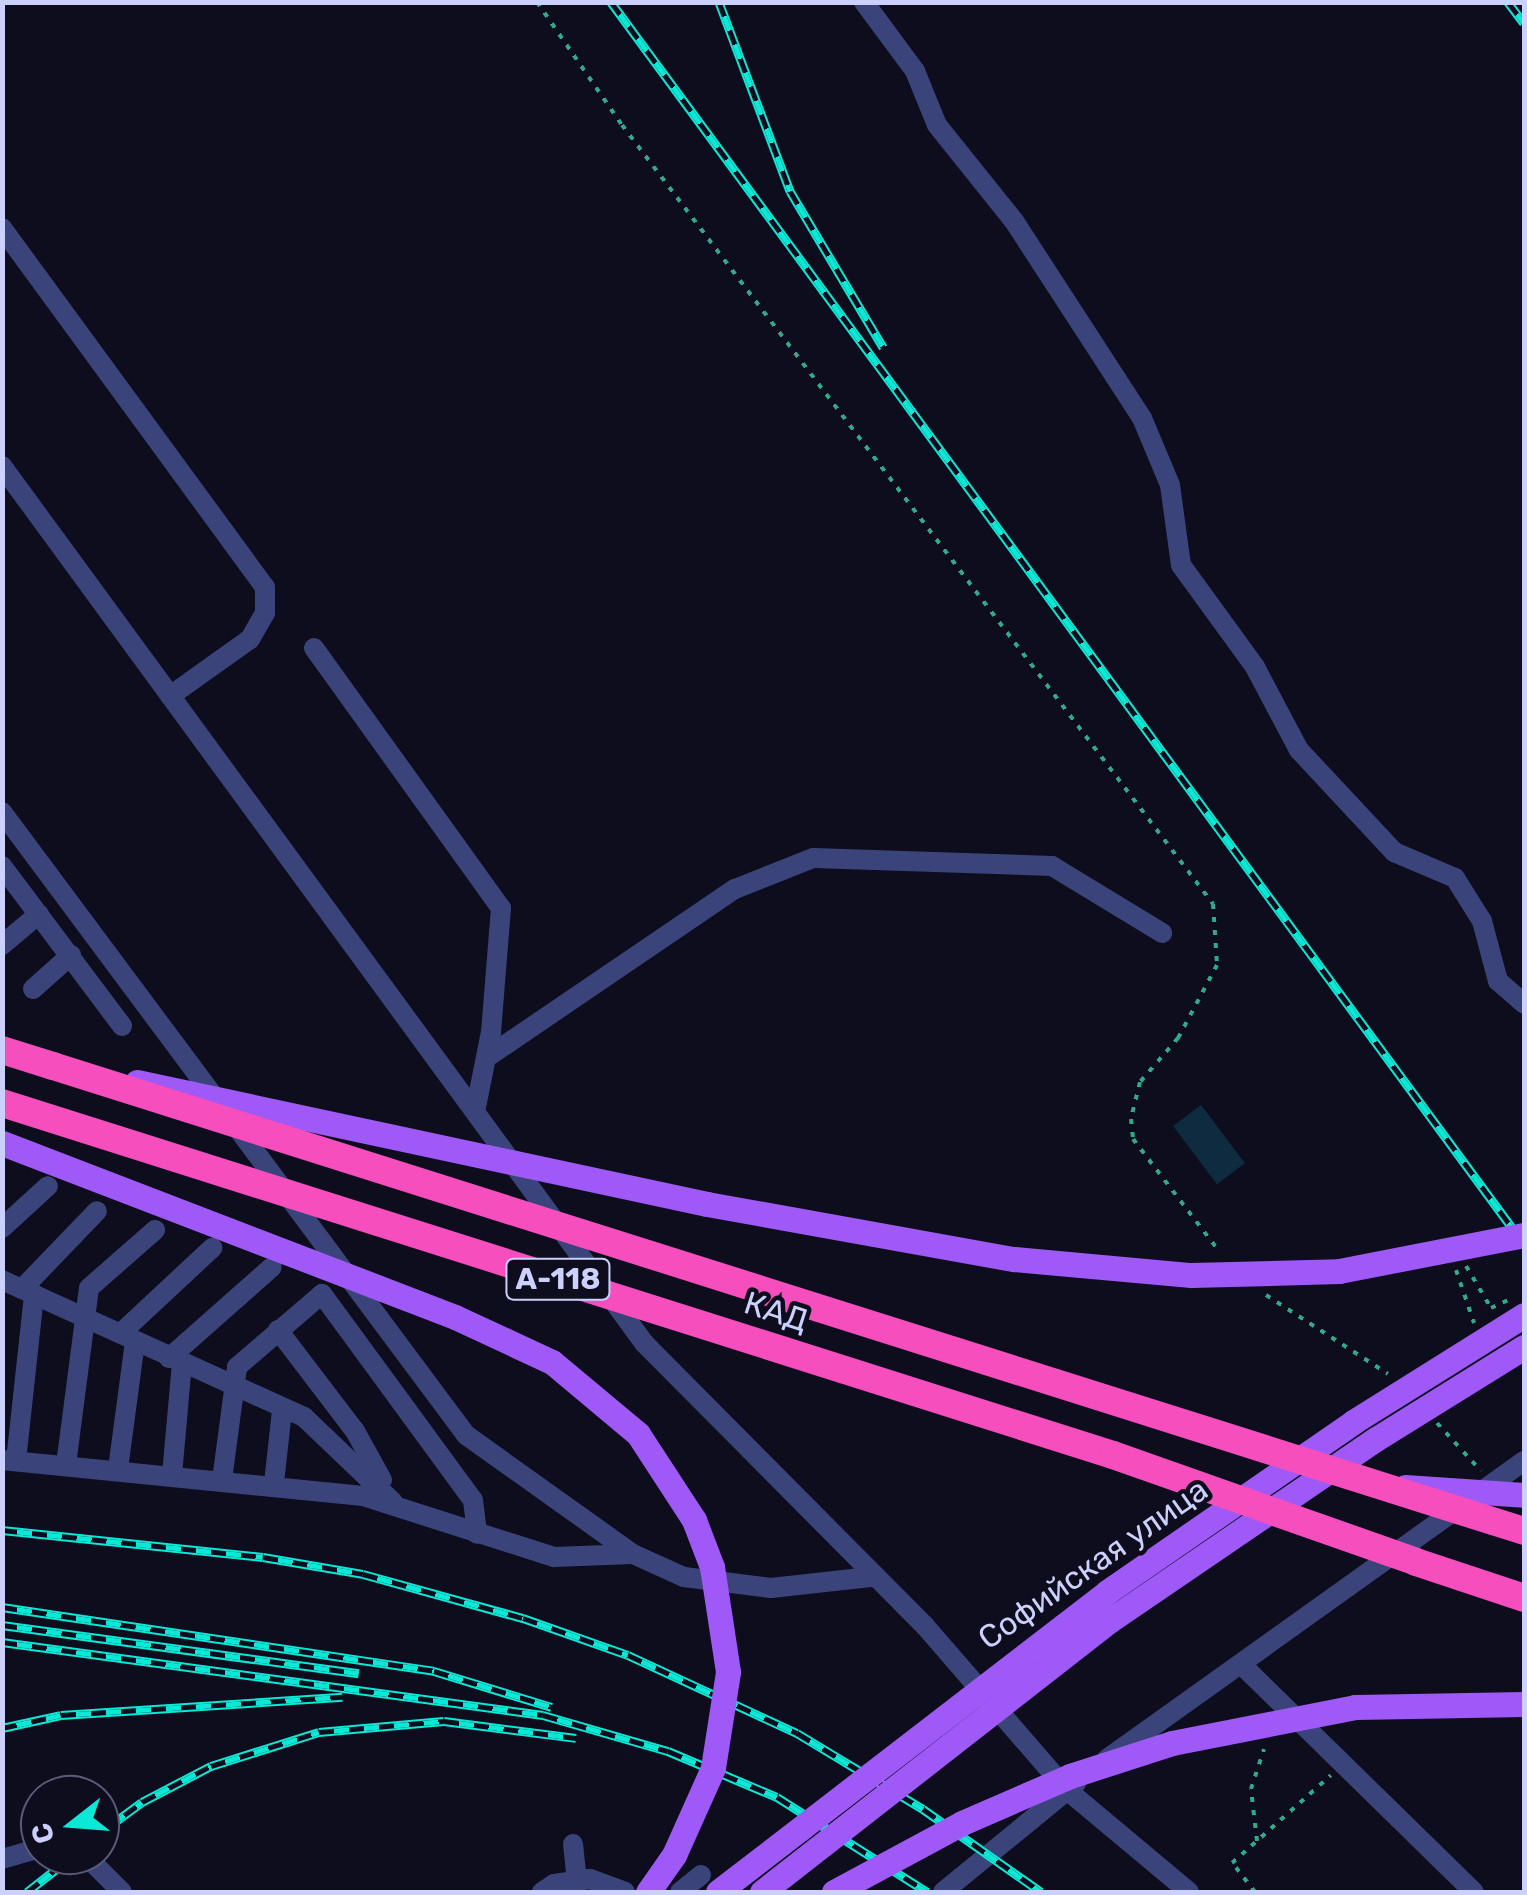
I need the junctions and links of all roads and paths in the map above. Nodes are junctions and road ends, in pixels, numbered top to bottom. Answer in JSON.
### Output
{"nodes":[{"id":1,"x":537,"y":2,"type":"edge"},
{"id":2,"x":864,"y":2,"type":"edge"},
{"id":3,"x":2,"y":228,"type":"edge"},
{"id":4,"x":2,"y":466,"type":"edge"},
{"id":5,"x":314,"y":648,"type":"dead end"},
{"id":6,"x":170,"y":696,"type":"junction"},
{"id":7,"x":2,"y":812,"type":"edge"},
{"id":8,"x":4,"y":871,"type":"edge"},
{"id":9,"x":39,"y":914,"type":"junction"},
{"id":10,"x":1162,"y":934,"type":"dead end"},
{"id":11,"x":2,"y":945,"type":"edge"},
{"id":12,"x":72,"y":955,"type":"junction"},
{"id":13,"x":33,"y":989,"type":"dead end"},
{"id":14,"x":1524,"y":1004,"type":"edge"},
{"id":15,"x":122,"y":1026,"type":"dead end"},
{"id":16,"x":2,"y":1050,"type":"edge"},
{"id":17,"x":486,"y":1058,"type":"junction"},
{"id":18,"x":53,"y":1066,"type":"junction"},
{"id":19,"x":2,"y":1103,"type":"edge"},
{"id":20,"x":476,"y":1107,"type":"junction"},
{"id":21,"x":2,"y":1144,"type":"edge"},
{"id":22,"x":48,"y":1186,"type":"dead end"},
{"id":23,"x":96,"y":1211,"type":"dead end"},
{"id":24,"x":2,"y":1228,"type":"edge"},
{"id":25,"x":155,"y":1230,"type":"dead end"},
{"id":26,"x":1524,"y":1235,"type":"edge"},
{"id":27,"x":212,"y":1248,"type":"dead end"},
{"id":28,"x":1232,"y":1264,"type":"dead end"},
{"id":29,"x":1465,"y":1264,"type":"dead end"},
{"id":30,"x":272,"y":1267,"type":"dead end"},
{"id":31,"x":20,"y":1288,"type":"edge"},
{"id":32,"x":1258,"y":1290,"type":"dead end"},
{"id":33,"x":1516,"y":1306,"type":"edge"},
{"id":34,"x":82,"y":1314,"type":"junction"},
{"id":35,"x":278,"y":1330,"type":"junction"},
{"id":36,"x":128,"y":1337,"type":"junction"},
{"id":37,"x":1516,"y":1355,"type":"edge"},
{"id":38,"x":175,"y":1361,"type":"junction"},
{"id":39,"x":1393,"y":1379,"type":"dead end"},
{"id":40,"x":231,"y":1386,"type":"junction"},
{"id":41,"x":282,"y":1410,"type":"junction"},
{"id":42,"x":1429,"y":1414,"type":"dead end"},
{"id":43,"x":9,"y":1460,"type":"edge"},
{"id":44,"x":1524,"y":1461,"type":"edge"},
{"id":45,"x":66,"y":1465,"type":"junction"},
{"id":46,"x":118,"y":1469,"type":"junction"},
{"id":47,"x":172,"y":1474,"type":"junction"},
{"id":48,"x":222,"y":1480,"type":"junction"},
{"id":49,"x":274,"y":1483,"type":"junction"},
{"id":50,"x":1493,"y":1484,"type":"junction"},
{"id":51,"x":1390,"y":1486,"type":"junction"},
{"id":52,"x":1524,"y":1495,"type":"edge"},
{"id":53,"x":395,"y":1504,"type":"junction"},
{"id":54,"x":1524,"y":1531,"type":"edge"},
{"id":55,"x":477,"y":1534,"type":"junction"},
{"id":56,"x":633,"y":1554,"type":"junction"},
{"id":57,"x":870,"y":1578,"type":"junction"},
{"id":58,"x":1524,"y":1598,"type":"edge"},
{"id":59,"x":1243,"y":1666,"type":"junction"},
{"id":60,"x":1524,"y":1704,"type":"edge"},
{"id":61,"x":1269,"y":1740,"type":"dead end"},
{"id":62,"x":1344,"y":1764,"type":"junction"},
{"id":63,"x":1067,"y":1790,"type":"junction"},
{"id":64,"x":1257,"y":1841,"type":"junction"},
{"id":65,"x":573,"y":1844,"type":"dead end"},
{"id":66,"x":577,"y":1880,"type":"junction"},
{"id":67,"x":709,"y":1884,"type":"edge"},
{"id":68,"x":542,"y":1892,"type":"edge"},
{"id":69,"x":625,"y":1892,"type":"edge"},
{"id":70,"x":648,"y":1892,"type":"edge"},
{"id":71,"x":680,"y":1892,"type":"edge"},
{"id":72,"x":762,"y":1892,"type":"edge"},
{"id":73,"x":834,"y":1892,"type":"edge"},
{"id":74,"x":943,"y":1892,"type":"edge"},
{"id":75,"x":1189,"y":1892,"type":"edge"},
{"id":76,"x":1255,"y":1892,"type":"edge"},
{"id":77,"x":1474,"y":1892,"type":"edge"}],
"edges":[{"from":1,"to":28,"type":"path"},
{"from":2,"to":14,"type":"street"},
{"from":3,"to":6,"type":"street"},
{"from":4,"to":6,"type":"street"},
{"from":5,"to":17,"type":"street"},
{"from":6,"to":20,"type":"street"},
{"from":7,"to":56,"type":"street"},
{"from":8,"to":9,"type":"street"},
{"from":9,"to":11,"type":"street"},
{"from":9,"to":12,"type":"street"},
{"from":10,"to":17,"type":"street"},
{"from":12,"to":13,"type":"street"},
{"from":12,"to":15,"type":"street"},
{"from":16,"to":18,"type":"highway","name":"КАД","number":"А-118"},
{"from":17,"to":20,"type":"street"},
{"from":18,"to":26,"type":"main road","bridge":true},
{"from":18,"to":51,"type":"highway","name":"КАД","number":"А-118","bridge":true},
{"from":19,"to":58,"type":"highway","name":"КАД","number":"А-118","bridge":true},
{"from":20,"to":57,"type":"street"},
{"from":21,"to":70,"type":"main road","bridge":true},
{"from":22,"to":24,"type":"street"},
{"from":23,"to":31,"type":"street"},
{"from":25,"to":34,"type":"street"},
{"from":27,"to":36,"type":"street"},
{"from":29,"to":33,"type":"path"},
{"from":30,"to":38,"type":"street"},
{"from":31,"to":34,"type":"street"},
{"from":31,"to":43,"type":"street"},
{"from":32,"to":39,"type":"path"},
{"from":33,"to":67,"type":"main road","name":"Софийская улица","bridge":true},
{"from":34,"to":36,"type":"street"},
{"from":34,"to":45,"type":"street"},
{"from":35,"to":40,"type":"street"},
{"from":35,"to":53,"type":"street"},
{"from":35,"to":55,"type":"street"},
{"from":36,"to":38,"type":"street"},
{"from":36,"to":46,"type":"street"},
{"from":37,"to":72,"type":"main road","name":"Софийская улица","bridge":true},
{"from":38,"to":40,"type":"street"},
{"from":38,"to":47,"type":"street"},
{"from":40,"to":41,"type":"street"},
{"from":40,"to":48,"type":"street"},
{"from":41,"to":49,"type":"street"},
{"from":41,"to":53,"type":"street"},
{"from":42,"to":50,"type":"path"},
{"from":43,"to":45,"type":"street"},
{"from":44,"to":50,"type":"street"},
{"from":45,"to":46,"type":"street"},
{"from":46,"to":47,"type":"street"},
{"from":47,"to":48,"type":"street"},
{"from":48,"to":49,"type":"street"},
{"from":49,"to":53,"type":"street"},
{"from":50,"to":59,"type":"street"},
{"from":51,"to":52,"type":"main road","bridge":true},
{"from":51,"to":54,"type":"highway","name":"КАД","number":"А-118","bridge":true},
{"from":53,"to":55,"type":"street"},
{"from":55,"to":56,"type":"street"},
{"from":56,"to":57,"type":"street"},
{"from":57,"to":63,"type":"street"},
{"from":59,"to":62,"type":"street"},
{"from":59,"to":63,"type":"street"},
{"from":60,"to":73,"type":"main road","bridge":true},
{"from":61,"to":64,"type":"path"},
{"from":62,"to":64,"type":"path"},
{"from":62,"to":77,"type":"street"},
{"from":63,"to":74,"type":"street"},
{"from":63,"to":75,"type":"street"},
{"from":64,"to":76,"type":"path"},
{"from":65,"to":66,"type":"street"},
{"from":66,"to":68,"type":"street"},
{"from":66,"to":69,"type":"street"},
{"from":67,"to":71,"type":"street"}]}
